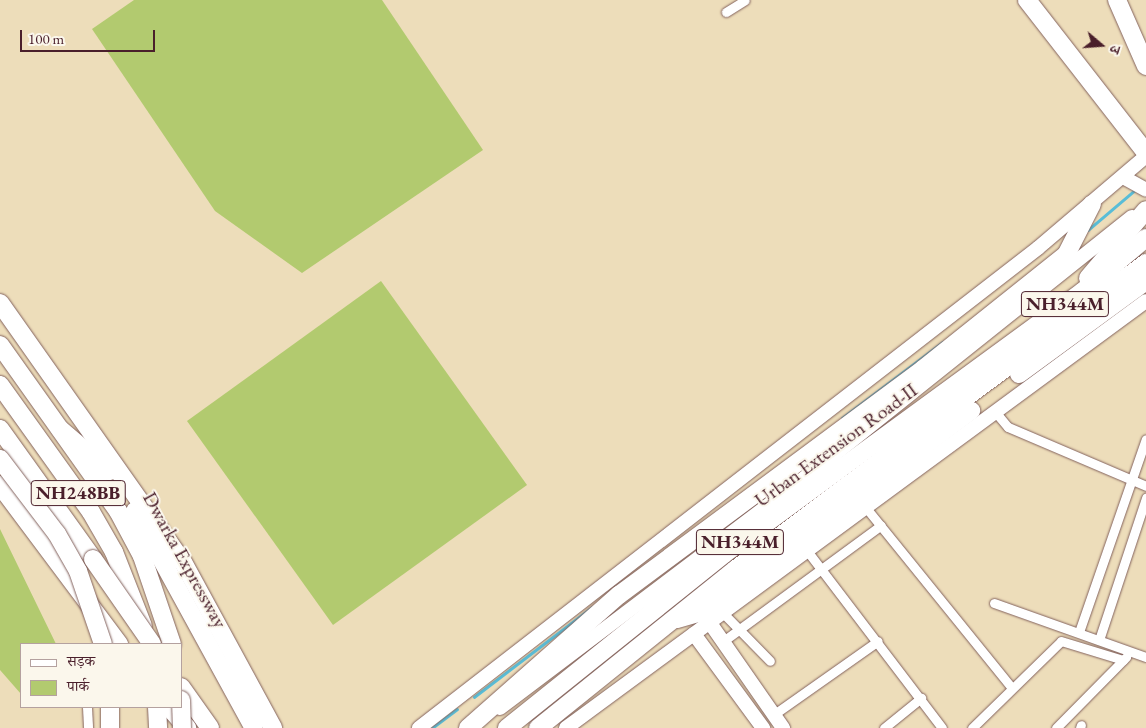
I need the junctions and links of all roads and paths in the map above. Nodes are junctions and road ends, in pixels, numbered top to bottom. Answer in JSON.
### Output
{"nodes":[{"id":1,"x":745,"y":0,"type":"edge"},
{"id":2,"x":1026,"y":0,"type":"edge"},
{"id":3,"x":1117,"y":0,"type":"edge"},
{"id":4,"x":726,"y":12,"type":"dead end"},
{"id":5,"x":1146,"y":66,"type":"edge"},
{"id":6,"x":1146,"y":154,"type":"edge"},
{"id":7,"x":1122,"y":177,"type":"junction"},
{"id":8,"x":1146,"y":190,"type":"edge"},
{"id":9,"x":1092,"y":204,"type":"junction"},
{"id":10,"x":1146,"y":205,"type":"edge"},
{"id":11,"x":1146,"y":210,"type":"edge"},
{"id":12,"x":1146,"y":238,"type":"edge"},
{"id":13,"x":1146,"y":263,"type":"edge"},
{"id":14,"x":1146,"y":281,"type":"edge"},
{"id":15,"x":1082,"y":292,"type":"junction"},
{"id":16,"x":1146,"y":301,"type":"edge"},
{"id":17,"x":0,"y":303,"type":"edge"},
{"id":18,"x":0,"y":345,"type":"edge"},
{"id":19,"x":0,"y":385,"type":"edge"},
{"id":20,"x":997,"y":414,"type":"junction"},
{"id":21,"x":0,"y":428,"type":"edge"},
{"id":22,"x":60,"y":429,"type":"junction"},
{"id":23,"x":1146,"y":439,"type":"edge"},
{"id":24,"x":0,"y":459,"type":"edge"},
{"id":25,"x":1133,"y":480,"type":"junction"},
{"id":26,"x":0,"y":486,"type":"edge"},
{"id":27,"x":1146,"y":486,"type":"edge"},
{"id":28,"x":1146,"y":498,"type":"edge"},
{"id":29,"x":867,"y":509,"type":"junction"},
{"id":30,"x":881,"y":525,"type":"junction"},
{"id":31,"x":808,"y":552,"type":"junction"},
{"id":32,"x":821,"y":567,"type":"junction"},
{"id":33,"x":994,"y":603,"type":"dead end"},
{"id":34,"x":722,"y":613,"type":"junction"},
{"id":35,"x":669,"y":621,"type":"junction"},
{"id":36,"x":710,"y":623,"type":"junction"},
{"id":37,"x":736,"y":628,"type":"junction"},
{"id":38,"x":1079,"y":632,"type":"junction"},
{"id":39,"x":694,"y":634,"type":"junction"},
{"id":40,"x":1099,"y":640,"type":"junction"},
{"id":41,"x":878,"y":641,"type":"junction"},
{"id":42,"x":722,"y":642,"type":"junction"},
{"id":43,"x":103,"y":643,"type":"edge"},
{"id":44,"x":117,"y":643,"type":"edge"},
{"id":45,"x":149,"y":643,"type":"edge"},
{"id":46,"x":150,"y":643,"type":"edge"},
{"id":47,"x":172,"y":643,"type":"edge"},
{"id":48,"x":1146,"y":646,"type":"edge"},
{"id":49,"x":1131,"y":652,"type":"junction"},
{"id":50,"x":1144,"y":657,"type":"edge"},
{"id":51,"x":1123,"y":660,"type":"junction"},
{"id":52,"x":770,"y":661,"type":"dead end"},
{"id":53,"x":182,"y":688,"type":"edge"},
{"id":54,"x":1012,"y":688,"type":"junction"},
{"id":55,"x":921,"y":698,"type":"junction"},
{"id":56,"x":87,"y":708,"type":"edge"},
{"id":57,"x":110,"y":708,"type":"edge"},
{"id":58,"x":157,"y":708,"type":"edge"},
{"id":59,"x":170,"y":708,"type":"edge"},
{"id":60,"x":181,"y":708,"type":"edge"},
{"id":61,"x":773,"y":715,"type":"junction"},
{"id":62,"x":88,"y":728,"type":"edge"},
{"id":63,"x":110,"y":728,"type":"edge"},
{"id":64,"x":158,"y":728,"type":"edge"},
{"id":65,"x":182,"y":728,"type":"edge"},
{"id":66,"x":187,"y":728,"type":"edge"},
{"id":67,"x":210,"y":728,"type":"edge"},
{"id":68,"x":254,"y":728,"type":"edge"},
{"id":69,"x":273,"y":728,"type":"edge"},
{"id":70,"x":419,"y":728,"type":"edge"},
{"id":71,"x":470,"y":728,"type":"edge"},
{"id":72,"x":507,"y":728,"type":"edge"},
{"id":73,"x":538,"y":728,"type":"edge"},
{"id":74,"x":566,"y":728,"type":"edge"},
{"id":75,"x":763,"y":728,"type":"edge"},
{"id":76,"x":783,"y":728,"type":"edge"},
{"id":77,"x":884,"y":728,"type":"edge"},
{"id":78,"x":942,"y":728,"type":"edge"},
{"id":79,"x":972,"y":728,"type":"edge"},
{"id":80,"x":1056,"y":728,"type":"edge"}],
"edges":[{"from":1,"to":4,"type":"street"},
{"from":2,"to":6,"type":"highway"},
{"from":3,"to":5,"type":"highway"},
{"from":6,"to":7,"type":"street"},
{"from":7,"to":8,"type":"street"},
{"from":7,"to":9,"type":"street"},
{"from":9,"to":70,"type":"street"},
{"from":9,"to":71,"type":"highway"},
{"from":10,"to":71,"type":"street"},
{"from":11,"to":15,"type":"highway"},
{"from":12,"to":15,"type":"highway","name":"Urban Extension Road-II","number":"NH344M"},
{"from":13,"to":35,"type":"highway","name":"Urban Extension Road-II","number":"NH344M"},
{"from":14,"to":35,"type":"highway"},
{"from":15,"to":72,"type":"highway","name":"Urban Extension Road-II","number":"NH344M"},
{"from":16,"to":20,"type":"street"},
{"from":17,"to":69,"type":"highway"},
{"from":18,"to":22,"type":"highway","name":"Dwarka Expressway","number":"NH248BB"},
{"from":19,"to":46,"type":"highway","number":"NH248BB","bridge":true},
{"from":20,"to":25,"type":"street"},
{"from":20,"to":29,"type":"street"},
{"from":21,"to":45,"type":"highway","bridge":true},
{"from":22,"to":47,"type":"highway","name":"Dwarka Expressway","number":"NH248BB"},
{"from":22,"to":68,"type":"highway","name":"Dwarka Expressway"},
{"from":23,"to":25,"type":"street"},
{"from":24,"to":43,"type":"highway","bridge":true},
{"from":25,"to":27,"type":"street"},
{"from":25,"to":38,"type":"street"},
{"from":26,"to":44,"type":"highway"},
{"from":28,"to":40,"type":"street"},
{"from":29,"to":30,"type":"street"},
{"from":29,"to":31,"type":"street"},
{"from":30,"to":32,"type":"street"},
{"from":30,"to":54,"type":"street"},
{"from":31,"to":32,"type":"street"},
{"from":31,"to":34,"type":"street"},
{"from":32,"to":37,"type":"street"},
{"from":32,"to":41,"type":"street"},
{"from":33,"to":38,"type":"street"},
{"from":34,"to":36,"type":"street"},
{"from":34,"to":37,"type":"street"},
{"from":35,"to":73,"type":"highway","name":"Urban Extension Road-II","number":"NH344M"},
{"from":36,"to":39,"type":"street"},
{"from":36,"to":42,"type":"street"},
{"from":37,"to":42,"type":"street"},
{"from":37,"to":52,"type":"street"},
{"from":38,"to":40,"type":"street"},
{"from":39,"to":74,"type":"street"},
{"from":39,"to":75,"type":"street"},
{"from":40,"to":49,"type":"street"},
{"from":41,"to":55,"type":"street"},
{"from":41,"to":61,"type":"street"},
{"from":42,"to":61,"type":"street"},
{"from":48,"to":50,"type":"street"},
{"from":49,"to":50,"type":"street"},
{"from":49,"to":51,"type":"street"},
{"from":51,"to":54,"type":"street"},
{"from":51,"to":80,"type":"street"},
{"from":53,"to":67,"type":"highway"},
{"from":54,"to":79,"type":"street"},
{"from":55,"to":77,"type":"street"},
{"from":55,"to":78,"type":"street"},
{"from":56,"to":62,"type":"street"},
{"from":57,"to":63,"type":"highway"},
{"from":58,"to":64,"type":"highway"},
{"from":59,"to":66,"type":"highway"},
{"from":60,"to":65,"type":"highway","bridge":true},
{"from":61,"to":76,"type":"street"}]}
